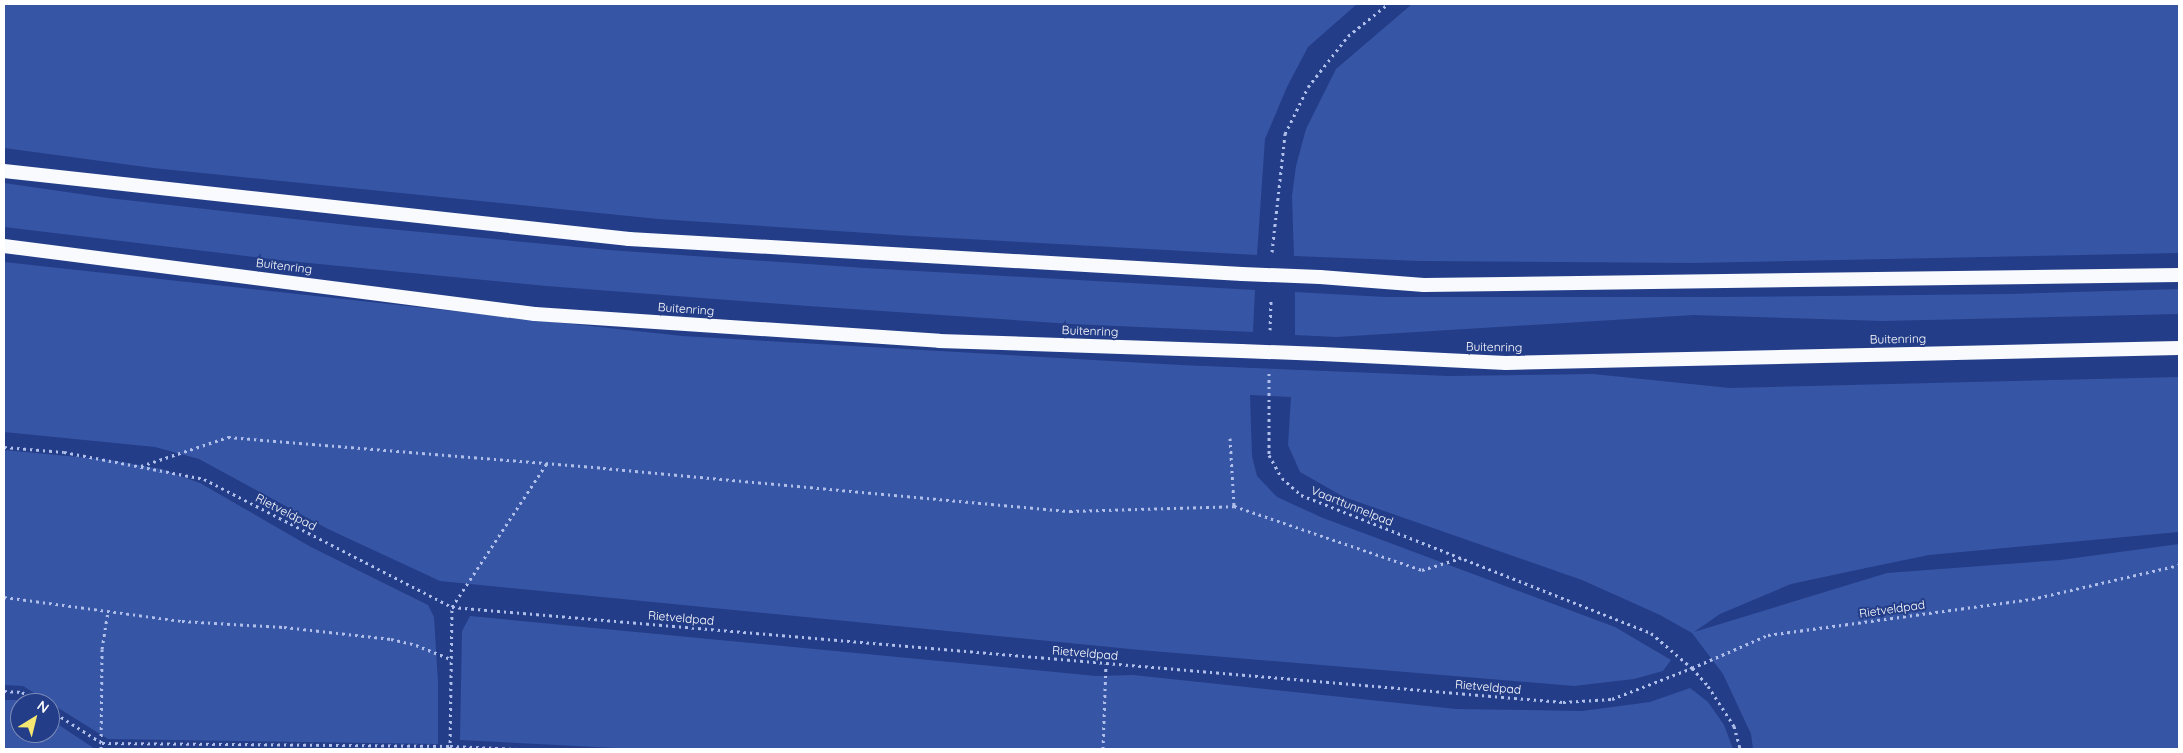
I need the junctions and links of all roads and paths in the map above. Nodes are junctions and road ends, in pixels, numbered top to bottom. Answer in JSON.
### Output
{"nodes":[{"id":1,"x":1388,"y":4,"type":"edge"},
{"id":2,"x":4,"y":171,"type":"edge"},
{"id":3,"x":4,"y":246,"type":"edge"},
{"id":4,"x":1272,"y":262,"type":"dead end"},
{"id":5,"x":2179,"y":275,"type":"edge"},
{"id":6,"x":1271,"y":291,"type":"dead end"},
{"id":7,"x":1270,"y":340,"type":"dead end"},
{"id":8,"x":2179,"y":348,"type":"edge"},
{"id":9,"x":1269,"y":370,"type":"dead end"},
{"id":10,"x":1230,"y":438,"type":"dead end"},
{"id":11,"x":4,"y":447,"type":"edge"},
{"id":12,"x":547,"y":463,"type":"junction"},
{"id":13,"x":141,"y":467,"type":"junction"},
{"id":14,"x":1234,"y":506,"type":"junction"},
{"id":15,"x":1461,"y":558,"type":"junction"},
{"id":16,"x":2179,"y":564,"type":"edge"},
{"id":17,"x":4,"y":597,"type":"edge"},
{"id":18,"x":452,"y":607,"type":"junction"},
{"id":19,"x":108,"y":611,"type":"junction"},
{"id":20,"x":451,"y":659,"type":"junction"},
{"id":21,"x":1106,"y":664,"type":"junction"},
{"id":22,"x":1692,"y":668,"type":"junction"},
{"id":23,"x":4,"y":691,"type":"edge"},
{"id":24,"x":24,"y":693,"type":"edge"},
{"id":25,"x":60,"y":716,"type":"edge"},
{"id":26,"x":102,"y":743,"type":"junction"},
{"id":27,"x":450,"y":748,"type":"edge"},
{"id":28,"x":101,"y":749,"type":"edge"},
{"id":29,"x":518,"y":749,"type":"edge"},
{"id":30,"x":1103,"y":749,"type":"edge"},
{"id":31,"x":1740,"y":749,"type":"edge"}],
"edges":[{"from":1,"to":4,"type":"path"},
{"from":2,"to":5,"type":"highway","bridge":true},
{"from":3,"to":8,"type":"highway","name":"Buitenring","bridge":true},
{"from":6,"to":7,"type":"path"},
{"from":9,"to":15,"type":"path","name":"Vaarttunnelpad"},
{"from":10,"to":14,"type":"path"},
{"from":11,"to":13,"type":"path","name":"Rietveldpad"},
{"from":12,"to":13,"type":"path"},
{"from":12,"to":14,"type":"path"},
{"from":12,"to":18,"type":"path"},
{"from":13,"to":18,"type":"path","name":"Rietveldpad"},
{"from":14,"to":15,"type":"path"},
{"from":15,"to":22,"type":"path","name":"Vaarttunnelpad"},
{"from":16,"to":22,"type":"path","name":"Rietveldpad"},
{"from":17,"to":19,"type":"path"},
{"from":18,"to":20,"type":"path"},
{"from":18,"to":21,"type":"path","name":"Rietveldpad"},
{"from":19,"to":20,"type":"path"},
{"from":19,"to":26,"type":"path"},
{"from":20,"to":27,"type":"path"},
{"from":21,"to":22,"type":"path","name":"Rietveldpad"},
{"from":21,"to":30,"type":"path"},
{"from":22,"to":31,"type":"path","name":"Vaarttunnelpad"},
{"from":23,"to":24,"type":"path"},
{"from":25,"to":26,"type":"path"},
{"from":26,"to":27,"type":"path"},
{"from":26,"to":28,"type":"path"},
{"from":27,"to":29,"type":"path"}]}
